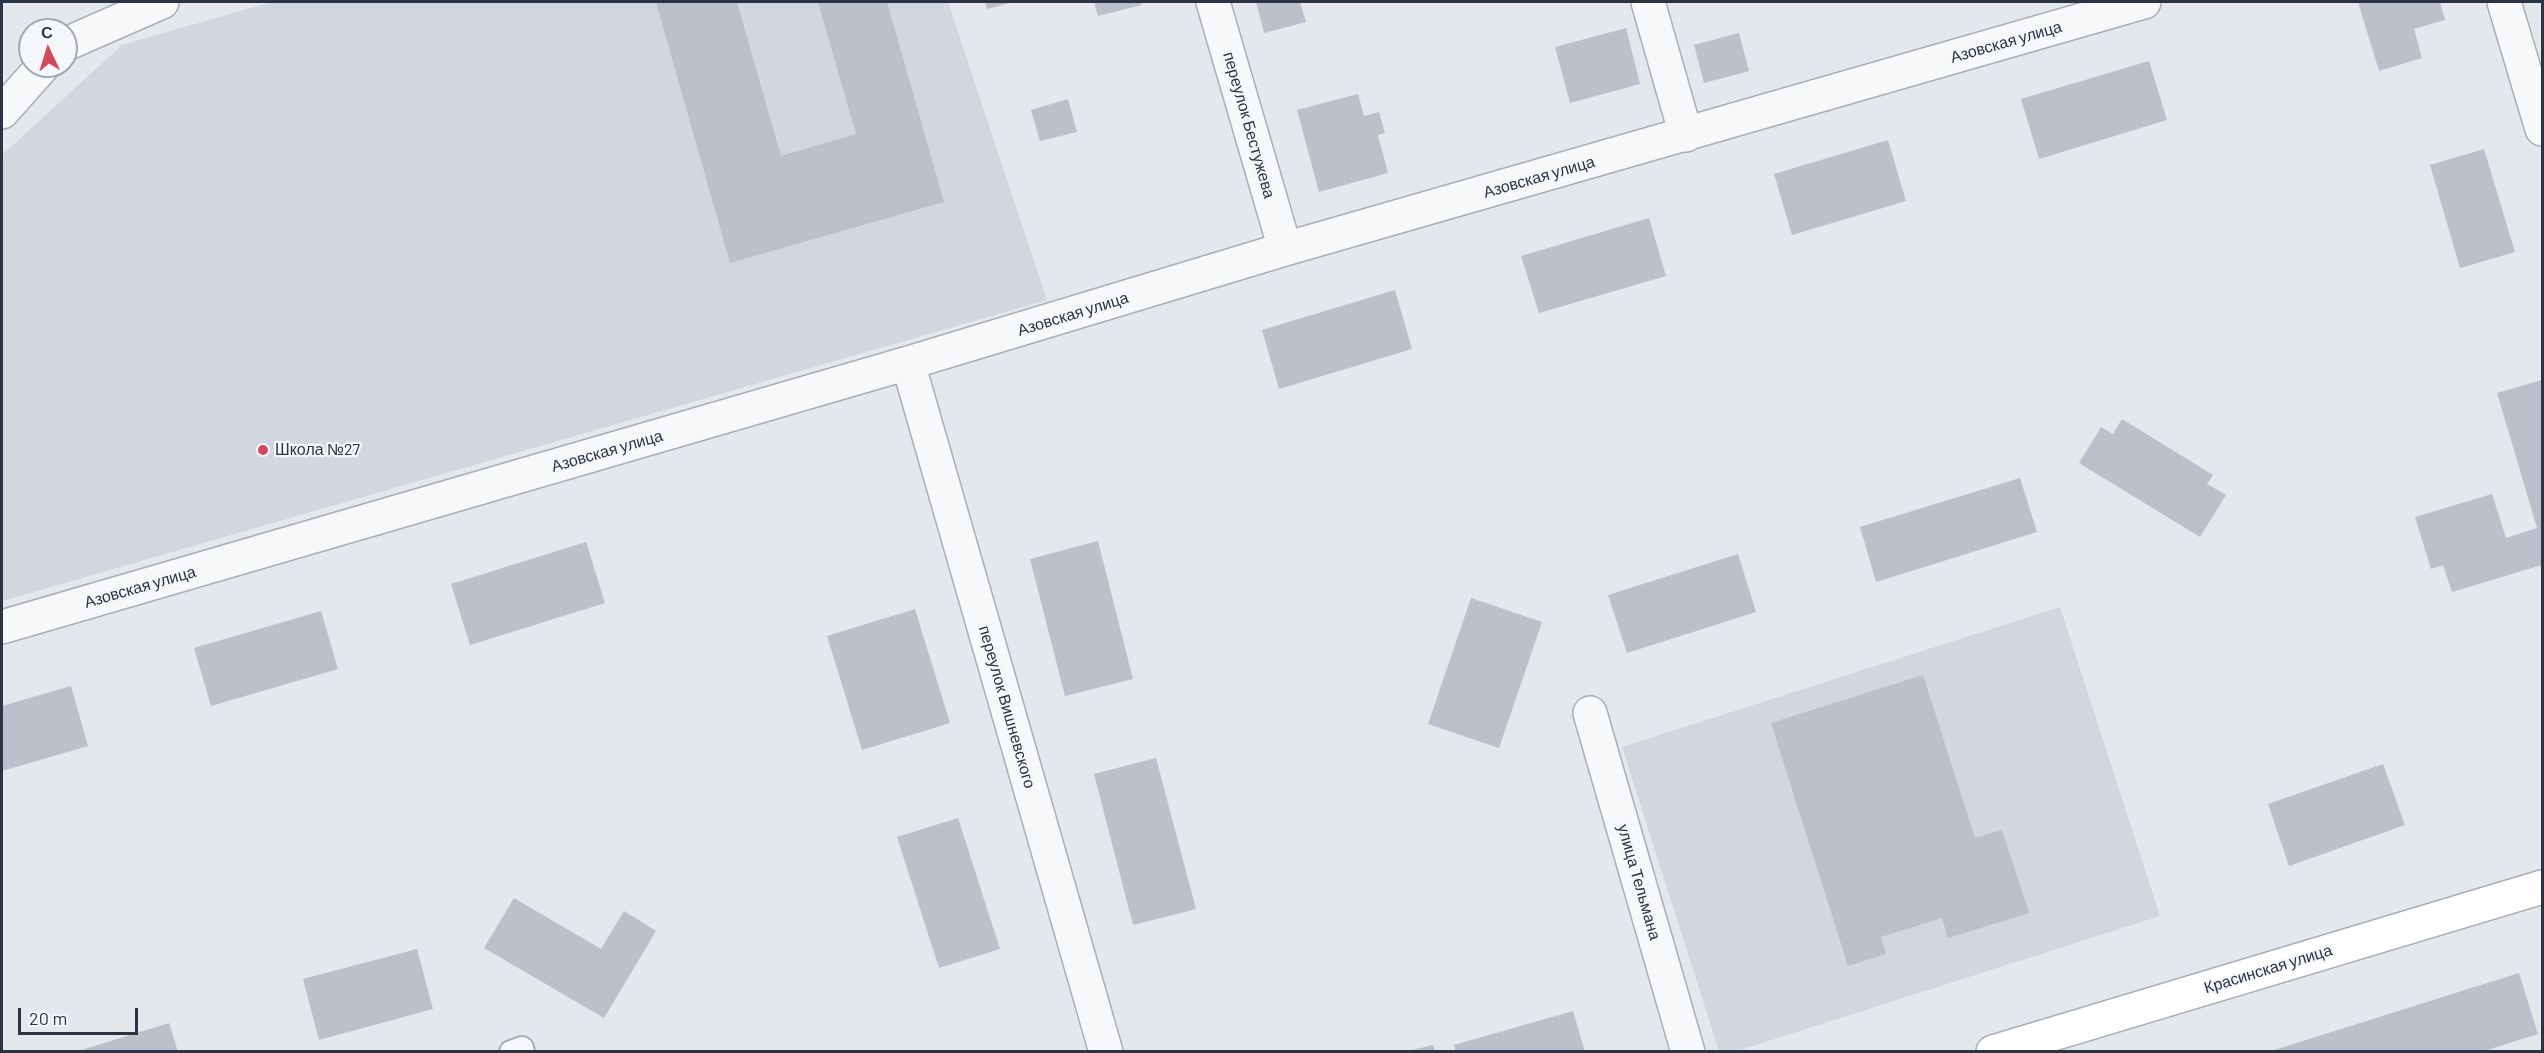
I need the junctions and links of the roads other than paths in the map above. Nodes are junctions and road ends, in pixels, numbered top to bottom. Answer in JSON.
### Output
{"nodes":[{"id":1,"x":162,"y":2,"type":"edge"},
{"id":2,"x":1213,"y":2,"type":"edge"},
{"id":3,"x":1648,"y":2,"type":"edge"},
{"id":4,"x":2144,"y":2,"type":"edge"},
{"id":5,"x":2504,"y":2,"type":"edge"},
{"id":6,"x":2083,"y":10,"type":"edge"},
{"id":7,"x":78,"y":39,"type":"edge"},
{"id":8,"x":32,"y":78,"type":"edge"},
{"id":9,"x":2,"y":112,"type":"edge"},
{"id":10,"x":2542,"y":129,"type":"edge"},
{"id":11,"x":1686,"y":135,"type":"junction"},
{"id":12,"x":1285,"y":249,"type":"junction"},
{"id":13,"x":908,"y":363,"type":"junction"},
{"id":14,"x":2,"y":627,"type":"edge"},
{"id":15,"x":1590,"y":714,"type":"dead end"},
{"id":16,"x":2542,"y":887,"type":"edge"},
{"id":17,"x":511,"y":1052,"type":"edge"},
{"id":18,"x":523,"y":1052,"type":"edge"},
{"id":19,"x":1106,"y":1052,"type":"edge"},
{"id":20,"x":1688,"y":1052,"type":"edge"},
{"id":21,"x":1993,"y":1052,"type":"edge"}],
"edges":[{"from":1,"to":7,"type":"street"},
{"from":2,"to":12,"type":"street","name":"переулок Бестужева"},
{"from":3,"to":11,"type":"street"},
{"from":4,"to":6,"type":"street","name":"Азовская улица"},
{"from":5,"to":10,"type":"street"},
{"from":6,"to":11,"type":"street","name":"Азовская улица"},
{"from":8,"to":9,"type":"street"},
{"from":11,"to":12,"type":"street","name":"Азовская улица"},
{"from":12,"to":13,"type":"street","name":"Азовская улица"},
{"from":13,"to":14,"type":"street","name":"Азовская улица"},
{"from":13,"to":19,"type":"street","name":"переулок Вишневского"},
{"from":15,"to":20,"type":"street","name":"улица Тельмана"},
{"from":16,"to":21,"type":"main road","name":"Красинская улица"},
{"from":17,"to":18,"type":"lane"}]}
